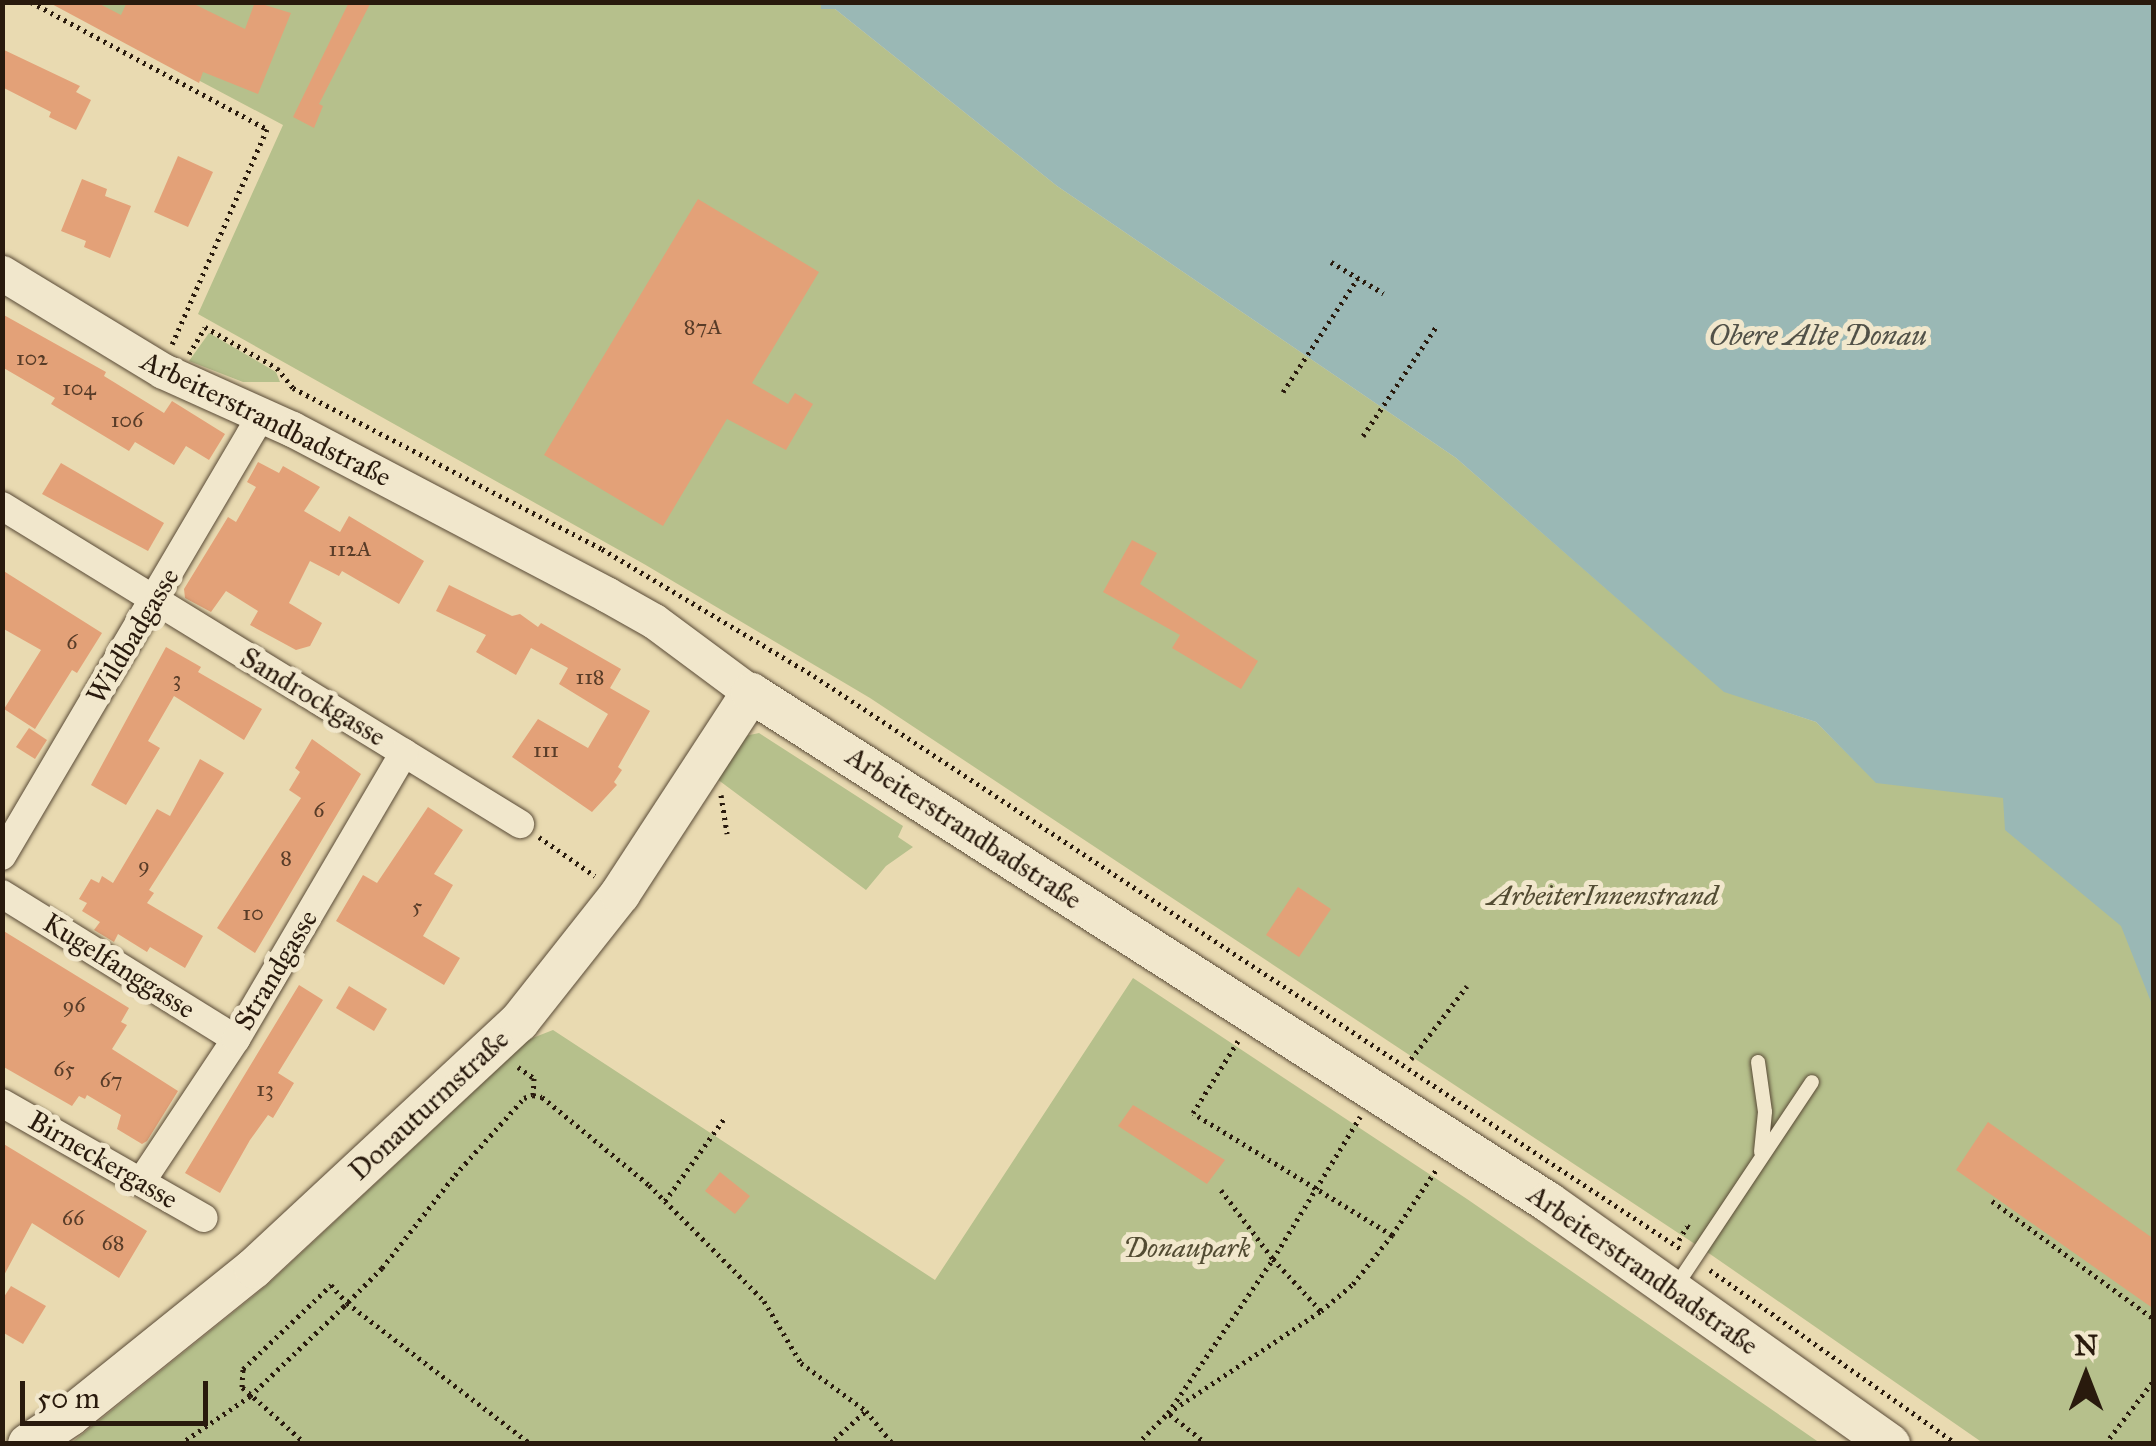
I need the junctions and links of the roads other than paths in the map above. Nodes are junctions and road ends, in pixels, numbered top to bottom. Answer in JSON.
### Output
{"nodes":[{"id":1,"x":2,"y":273,"type":"edge"},
{"id":2,"x":261,"y":416,"type":"junction"},
{"id":3,"x":2,"y":506,"type":"edge"},
{"id":4,"x":154,"y":601,"type":"junction"},
{"id":5,"x":751,"y":693,"type":"junction"},
{"id":6,"x":404,"y":752,"type":"junction"},
{"id":7,"x":520,"y":824,"type":"road end"},
{"id":8,"x":2,"y":856,"type":"edge"},
{"id":9,"x":2,"y":894,"type":"edge"},
{"id":10,"x":236,"y":1038,"type":"junction"},
{"id":11,"x":1758,"y":1062,"type":"dead end"},
{"id":12,"x":1812,"y":1082,"type":"dead end"},
{"id":13,"x":2,"y":1102,"type":"edge"},
{"id":14,"x":1761,"y":1158,"type":"junction"},
{"id":15,"x":141,"y":1182,"type":"junction"},
{"id":16,"x":204,"y":1218,"type":"dead end"},
{"id":17,"x":1683,"y":1274,"type":"junction"},
{"id":18,"x":28,"y":1444,"type":"edge"},
{"id":19,"x":1890,"y":1444,"type":"edge"}],
"edges":[{"from":1,"to":2,"type":"street","name":"Arbeiterstrandbadstraße"},
{"from":2,"to":4,"type":"street","name":"Wildbadgasse"},
{"from":2,"to":5,"type":"street","name":"Arbeiterstrandbadstraße"},
{"from":3,"to":4,"type":"street","name":"Sandrockgasse"},
{"from":4,"to":6,"type":"street","name":"Sandrockgasse"},
{"from":4,"to":8,"type":"street","name":"Wildbadgasse"},
{"from":5,"to":17,"type":"main road","name":"Arbeiterstrandbadstraße"},
{"from":5,"to":18,"type":"main road","name":"Donauturmstraße"},
{"from":6,"to":7,"type":"street","name":"Sandrockgasse"},
{"from":6,"to":10,"type":"street","name":"Strandgasse"},
{"from":9,"to":10,"type":"street","name":"Kugelfanggasse"},
{"from":10,"to":15,"type":"street","name":"Strandgasse"},
{"from":11,"to":14,"type":"lane"},
{"from":12,"to":14,"type":"lane"},
{"from":13,"to":15,"type":"street","name":"Birneckergasse"},
{"from":14,"to":17,"type":"lane"},
{"from":15,"to":16,"type":"street","name":"Birneckergasse"},
{"from":17,"to":19,"type":"main road","name":"Arbeiterstrandbadstraße"}]}
